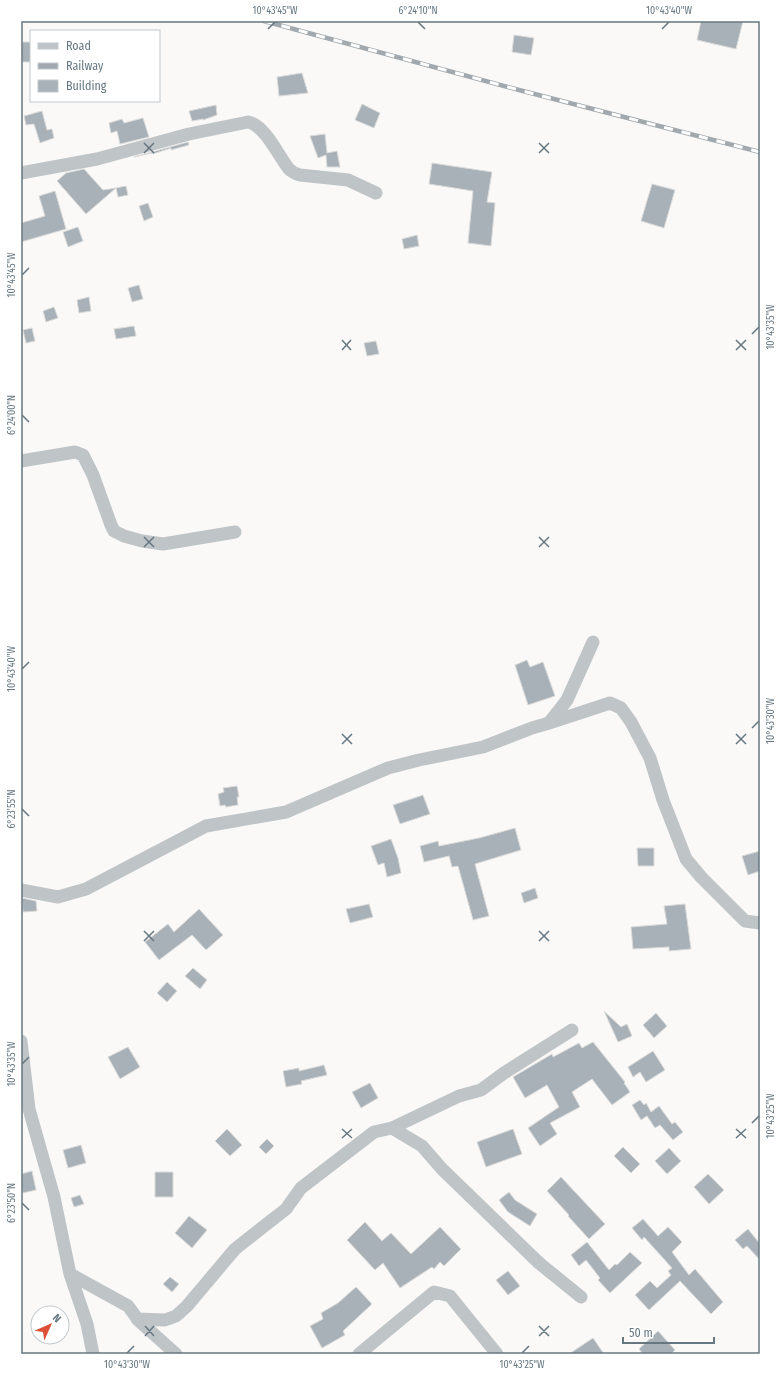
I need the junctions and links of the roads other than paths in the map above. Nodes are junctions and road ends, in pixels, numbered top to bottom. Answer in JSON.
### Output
{"nodes":[{"id":1,"x":21,"y":173,"type":"edge"},
{"id":2,"x":376,"y":193,"type":"dead end"},
{"id":3,"x":21,"y":462,"type":"edge"},
{"id":4,"x":234,"y":532,"type":"dead end"},
{"id":5,"x":593,"y":642,"type":"dead end"},
{"id":6,"x":549,"y":723,"type":"junction"},
{"id":7,"x":21,"y":890,"type":"edge"},
{"id":8,"x":760,"y":924,"type":"edge"},
{"id":9,"x":572,"y":1030,"type":"dead end"},
{"id":10,"x":21,"y":1041,"type":"edge"},
{"id":11,"x":392,"y":1128,"type":"junction"},
{"id":12,"x":70,"y":1274,"type":"junction"},
{"id":13,"x":581,"y":1297,"type":"dead end"},
{"id":14,"x":137,"y":1319,"type":"junction"},
{"id":15,"x":93,"y":1354,"type":"edge"},
{"id":16,"x":176,"y":1354,"type":"edge"},
{"id":17,"x":359,"y":1354,"type":"edge"},
{"id":18,"x":497,"y":1354,"type":"edge"}],
"edges":[{"from":1,"to":2,"type":"street"},
{"from":3,"to":4,"type":"street"},
{"from":5,"to":6,"type":"street"},
{"from":6,"to":7,"type":"street"},
{"from":6,"to":8,"type":"street"},
{"from":9,"to":11,"type":"street"},
{"from":10,"to":12,"type":"street"},
{"from":11,"to":13,"type":"street"},
{"from":11,"to":14,"type":"street"},
{"from":12,"to":14,"type":"street"},
{"from":12,"to":15,"type":"street"},
{"from":14,"to":16,"type":"street"},
{"from":17,"to":18,"type":"street"}]}
